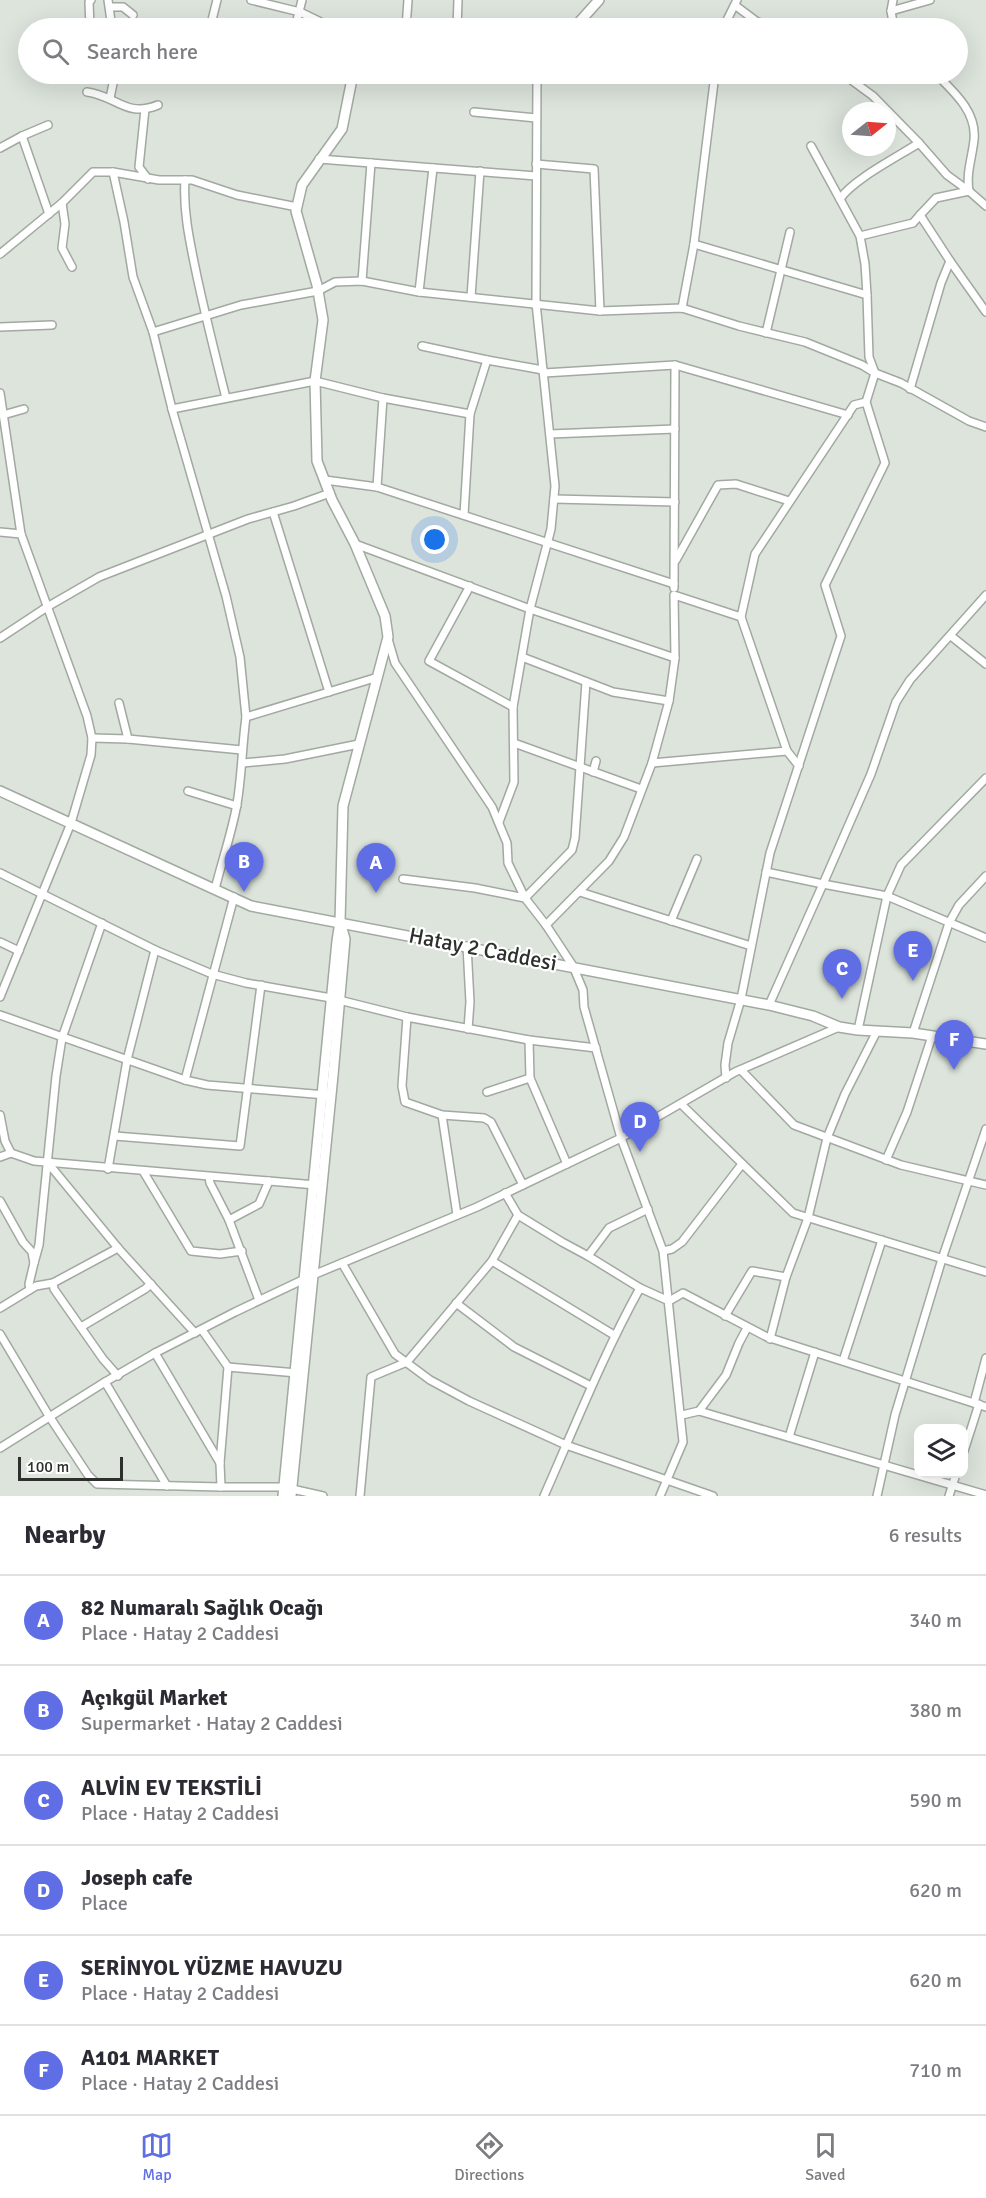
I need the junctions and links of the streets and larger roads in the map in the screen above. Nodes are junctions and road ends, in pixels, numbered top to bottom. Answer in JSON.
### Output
{"nodes":[{"id":1,"x":91,"y":0,"type":"edge"},
{"id":2,"x":217,"y":0,"type":"edge"},
{"id":3,"x":251,"y":0,"type":"edge"},
{"id":4,"x":302,"y":0,"type":"edge"},
{"id":5,"x":408,"y":0,"type":"edge"},
{"id":6,"x":459,"y":0,"type":"edge"},
{"id":7,"x":599,"y":0,"type":"edge"},
{"id":8,"x":893,"y":0,"type":"edge"},
{"id":9,"x":930,"y":0,"type":"edge"},
{"id":10,"x":109,"y":3,"type":"edge"},
{"id":11,"x":736,"y":3,"type":"edge"},
{"id":12,"x":891,"y":11,"type":"junction"},
{"id":13,"x":300,"y":12,"type":"junction"},
{"id":14,"x":133,"y":15,"type":"dead end"},
{"id":15,"x":90,"y":18,"type":"edge"},
{"id":16,"x":111,"y":18,"type":"edge"},
{"id":17,"x":212,"y":18,"type":"edge"},
{"id":18,"x":298,"y":18,"type":"edge"},
{"id":19,"x":312,"y":18,"type":"edge"},
{"id":20,"x":407,"y":18,"type":"edge"},
{"id":21,"x":458,"y":18,"type":"edge"},
{"id":22,"x":583,"y":18,"type":"edge"},
{"id":23,"x":728,"y":18,"type":"edge"},
{"id":24,"x":753,"y":18,"type":"edge"},
{"id":25,"x":892,"y":18,"type":"edge"},
{"id":26,"x":113,"y":84,"type":"edge"},
{"id":27,"x":351,"y":84,"type":"edge"},
{"id":28,"x":537,"y":84,"type":"edge"},
{"id":29,"x":715,"y":84,"type":"edge"},
{"id":30,"x":857,"y":84,"type":"edge"},
{"id":31,"x":946,"y":84,"type":"edge"},
{"id":32,"x":87,"y":92,"type":"dead end"},
{"id":33,"x":110,"y":98,"type":"junction"},
{"id":34,"x":158,"y":105,"type":"dead end"},
{"id":35,"x":145,"y":109,"type":"junction"},
{"id":36,"x":474,"y":112,"type":"dead end"},
{"id":37,"x":536,"y":118,"type":"junction"},
{"id":38,"x":48,"y":125,"type":"dead end"},
{"id":39,"x":22,"y":136,"type":"junction"},
{"id":40,"x":919,"y":143,"type":"junction"},
{"id":41,"x":811,"y":146,"type":"dead end"},
{"id":42,"x":0,"y":148,"type":"edge"},
{"id":43,"x":319,"y":159,"type":"junction"},
{"id":44,"x":370,"y":163,"type":"junction"},
{"id":45,"x":536,"y":164,"type":"junction"},
{"id":46,"x":433,"y":168,"type":"junction"},
{"id":47,"x":480,"y":171,"type":"junction"},
{"id":48,"x":113,"y":172,"type":"junction"},
{"id":49,"x":536,"y":176,"type":"junction"},
{"id":50,"x":148,"y":179,"type":"junction"},
{"id":51,"x":185,"y":180,"type":"junction"},
{"id":52,"x":969,"y":191,"type":"junction"},
{"id":53,"x":840,"y":199,"type":"junction"},
{"id":54,"x":62,"y":203,"type":"junction"},
{"id":55,"x":986,"y":206,"type":"edge"},
{"id":56,"x":297,"y":207,"type":"junction"},
{"id":57,"x":49,"y":214,"type":"junction"},
{"id":58,"x":920,"y":215,"type":"junction"},
{"id":59,"x":790,"y":232,"type":"dead end"},
{"id":60,"x":860,"y":236,"type":"junction"},
{"id":61,"x":694,"y":244,"type":"junction"},
{"id":62,"x":0,"y":254,"type":"edge"},
{"id":63,"x":950,"y":261,"type":"junction"},
{"id":64,"x":72,"y":267,"type":"dead end"},
{"id":65,"x":782,"y":269,"type":"junction"},
{"id":66,"x":362,"y":281,"type":"junction"},
{"id":67,"x":318,"y":291,"type":"junction"},
{"id":68,"x":419,"y":292,"type":"junction"},
{"id":69,"x":867,"y":295,"type":"junction"},
{"id":70,"x":471,"y":297,"type":"junction"},
{"id":71,"x":536,"y":303,"type":"junction"},
{"id":72,"x":682,"y":308,"type":"junction"},
{"id":73,"x":600,"y":311,"type":"junction"},
{"id":74,"x":986,"y":312,"type":"edge"},
{"id":75,"x":204,"y":315,"type":"junction"},
{"id":76,"x":52,"y":325,"type":"dead end"},
{"id":77,"x":0,"y":327,"type":"edge"},
{"id":78,"x":153,"y":332,"type":"junction"},
{"id":79,"x":766,"y":333,"type":"junction"},
{"id":80,"x":422,"y":346,"type":"dead end"},
{"id":81,"x":487,"y":360,"type":"junction"},
{"id":82,"x":675,"y":365,"type":"junction"},
{"id":83,"x":544,"y":372,"type":"junction"},
{"id":84,"x":875,"y":373,"type":"junction"},
{"id":85,"x":315,"y":381,"type":"junction"},
{"id":86,"x":910,"y":389,"type":"junction"},
{"id":87,"x":0,"y":393,"type":"edge"},
{"id":88,"x":226,"y":398,"type":"junction"},
{"id":89,"x":383,"y":398,"type":"junction"},
{"id":90,"x":866,"y":402,"type":"junction"},
{"id":91,"x":24,"y":409,"type":"dead end"},
{"id":92,"x":172,"y":409,"type":"junction"},
{"id":93,"x":470,"y":414,"type":"junction"},
{"id":94,"x":3,"y":415,"type":"junction"},
{"id":95,"x":848,"y":415,"type":"junction"},
{"id":96,"x":986,"y":427,"type":"edge"},
{"id":97,"x":675,"y":429,"type":"junction"},
{"id":98,"x":550,"y":434,"type":"junction"},
{"id":99,"x":325,"y":480,"type":"junction"},
{"id":100,"x":377,"y":488,"type":"junction"},
{"id":101,"x":330,"y":493,"type":"junction"},
{"id":102,"x":554,"y":499,"type":"junction"},
{"id":103,"x":789,"y":501,"type":"junction"},
{"id":104,"x":675,"y":502,"type":"junction"},
{"id":105,"x":273,"y":512,"type":"junction"},
{"id":106,"x":464,"y":515,"type":"junction"},
{"id":107,"x":0,"y":532,"type":"edge"},
{"id":108,"x":21,"y":534,"type":"junction"},
{"id":109,"x":208,"y":535,"type":"junction"},
{"id":110,"x":548,"y":543,"type":"junction"},
{"id":111,"x":355,"y":544,"type":"junction"},
{"id":112,"x":675,"y":561,"type":"junction"},
{"id":113,"x":674,"y":584,"type":"junction"},
{"id":114,"x":470,"y":586,"type":"junction"},
{"id":115,"x":674,"y":595,"type":"junction"},
{"id":116,"x":986,"y":595,"type":"edge"},
{"id":117,"x":47,"y":607,"type":"junction"},
{"id":118,"x":530,"y":609,"type":"junction"},
{"id":119,"x":741,"y":617,"type":"junction"},
{"id":120,"x":2,"y":634,"type":"edge"},
{"id":121,"x":951,"y":636,"type":"junction"},
{"id":122,"x":388,"y":637,"type":"junction"},
{"id":123,"x":522,"y":657,"type":"junction"},
{"id":124,"x":675,"y":658,"type":"junction"},
{"id":125,"x":986,"y":664,"type":"edge"},
{"id":126,"x":378,"y":677,"type":"junction"},
{"id":127,"x":586,"y":681,"type":"junction"},
{"id":128,"x":329,"y":692,"type":"junction"},
{"id":129,"x":669,"y":701,"type":"junction"},
{"id":130,"x":119,"y":703,"type":"dead end"},
{"id":131,"x":513,"y":707,"type":"junction"},
{"id":132,"x":246,"y":717,"type":"junction"},
{"id":133,"x":92,"y":738,"type":"junction"},
{"id":134,"x":128,"y":739,"type":"junction"},
{"id":135,"x":514,"y":743,"type":"junction"},
{"id":136,"x":359,"y":744,"type":"junction"},
{"id":137,"x":242,"y":750,"type":"junction"},
{"id":138,"x":787,"y":751,"type":"junction"},
{"id":139,"x":596,"y":761,"type":"dead end"},
{"id":140,"x":243,"y":763,"type":"junction"},
{"id":141,"x":652,"y":763,"type":"junction"},
{"id":142,"x":799,"y":766,"type":"junction"},
{"id":143,"x":579,"y":767,"type":"junction"},
{"id":144,"x":593,"y":772,"type":"junction"},
{"id":145,"x":986,"y":778,"type":"edge"},
{"id":146,"x":641,"y":789,"type":"junction"},
{"id":147,"x":188,"y":790,"type":"dead end"},
{"id":148,"x":0,"y":791,"type":"edge"},
{"id":149,"x":237,"y":806,"type":"junction"},
{"id":150,"x":499,"y":822,"type":"junction"},
{"id":151,"x":71,"y":823,"type":"junction"},
{"id":152,"x":697,"y":859,"type":"dead end"},
{"id":153,"x":766,"y":872,"type":"junction"},
{"id":154,"x":0,"y":873,"type":"edge"},
{"id":155,"x":986,"y":876,"type":"edge"},
{"id":156,"x":403,"y":879,"type":"dead end"},
{"id":157,"x":823,"y":884,"type":"junction"},
{"id":158,"x":215,"y":889,"type":"junction"},
{"id":159,"x":580,"y":892,"type":"junction"},
{"id":160,"x":42,"y":893,"type":"junction"},
{"id":161,"x":887,"y":896,"type":"junction"},
{"id":162,"x":234,"y":897,"type":"junction"},
{"id":163,"x":525,"y":898,"type":"junction"},
{"id":164,"x":671,"y":921,"type":"junction"},
{"id":165,"x":340,"y":922,"type":"junction"},
{"id":166,"x":102,"y":923,"type":"junction"},
{"id":167,"x":949,"y":923,"type":"junction"},
{"id":168,"x":546,"y":925,"type":"junction"},
{"id":169,"x":986,"y":938,"type":"edge"},
{"id":170,"x":0,"y":942,"type":"edge"},
{"id":171,"x":467,"y":946,"type":"junction"},
{"id":172,"x":751,"y":946,"type":"junction"},
{"id":173,"x":155,"y":950,"type":"junction"},
{"id":174,"x":18,"y":951,"type":"junction"},
{"id":175,"x":573,"y":966,"type":"junction"},
{"id":176,"x":213,"y":974,"type":"junction"},
{"id":177,"x":261,"y":986,"type":"junction"},
{"id":178,"x":0,"y":997,"type":"edge"},
{"id":179,"x":741,"y":999,"type":"junction"},
{"id":180,"x":335,"y":1000,"type":"junction"},
{"id":181,"x":769,"y":1005,"type":"junction"},
{"id":182,"x":0,"y":1015,"type":"edge"},
{"id":183,"x":407,"y":1017,"type":"junction"},
{"id":184,"x":839,"y":1027,"type":"junction"},
{"id":185,"x":468,"y":1029,"type":"junction"},
{"id":186,"x":858,"y":1030,"type":"junction"},
{"id":187,"x":877,"y":1031,"type":"junction"},
{"id":188,"x":913,"y":1033,"type":"junction"},
{"id":189,"x":932,"y":1036,"type":"junction"},
{"id":190,"x":62,"y":1038,"type":"junction"},
{"id":191,"x":529,"y":1040,"type":"junction"},
{"id":192,"x":986,"y":1044,"type":"edge"},
{"id":193,"x":596,"y":1048,"type":"junction"},
{"id":194,"x":127,"y":1060,"type":"junction"},
{"id":195,"x":741,"y":1070,"type":"junction"},
{"id":196,"x":530,"y":1078,"type":"junction"},
{"id":197,"x":726,"y":1078,"type":"junction"},
{"id":198,"x":185,"y":1080,"type":"junction"},
{"id":199,"x":249,"y":1088,"type":"junction"},
{"id":200,"x":487,"y":1092,"type":"dead end"},
{"id":201,"x":326,"y":1095,"type":"junction"},
{"id":202,"x":681,"y":1104,"type":"junction"},
{"id":203,"x":0,"y":1115,"type":"edge"},
{"id":204,"x":442,"y":1115,"type":"junction"},
{"id":205,"x":986,"y":1129,"type":"edge"},
{"id":206,"x":114,"y":1136,"type":"junction"},
{"id":207,"x":621,"y":1138,"type":"junction"},
{"id":208,"x":827,"y":1138,"type":"junction"},
{"id":209,"x":11,"y":1153,"type":"junction"},
{"id":210,"x":0,"y":1157,"type":"edge"},
{"id":211,"x":886,"y":1160,"type":"junction"},
{"id":212,"x":48,"y":1163,"type":"junction"},
{"id":213,"x":567,"y":1164,"type":"junction"},
{"id":214,"x":742,"y":1164,"type":"junction"},
{"id":215,"x":108,"y":1169,"type":"junction"},
{"id":216,"x":143,"y":1172,"type":"junction"},
{"id":217,"x":210,"y":1177,"type":"junction"},
{"id":218,"x":969,"y":1179,"type":"junction"},
{"id":219,"x":268,"y":1181,"type":"junction"},
{"id":220,"x":317,"y":1185,"type":"junction"},
{"id":221,"x":523,"y":1185,"type":"junction"},
{"id":222,"x":986,"y":1185,"type":"edge"},
{"id":223,"x":505,"y":1193,"type":"junction"},
{"id":224,"x":0,"y":1201,"type":"edge"},
{"id":225,"x":648,"y":1209,"type":"junction"},
{"id":226,"x":457,"y":1215,"type":"junction"},
{"id":227,"x":518,"y":1215,"type":"junction"},
{"id":228,"x":808,"y":1218,"type":"junction"},
{"id":229,"x":229,"y":1220,"type":"junction"},
{"id":230,"x":882,"y":1240,"type":"junction"},
{"id":231,"x":118,"y":1248,"type":"junction"},
{"id":232,"x":242,"y":1251,"type":"junction"},
{"id":233,"x":663,"y":1251,"type":"junction"},
{"id":234,"x":588,"y":1256,"type":"junction"},
{"id":235,"x":942,"y":1258,"type":"junction"},
{"id":236,"x":492,"y":1261,"type":"junction"},
{"id":237,"x":33,"y":1263,"type":"junction"},
{"id":238,"x":342,"y":1263,"type":"junction"},
{"id":239,"x":986,"y":1272,"type":"edge"},
{"id":240,"x":313,"y":1275,"type":"junction"},
{"id":241,"x":786,"y":1277,"type":"junction"},
{"id":242,"x":303,"y":1280,"type":"junction"},
{"id":243,"x":53,"y":1283,"type":"junction"},
{"id":244,"x":151,"y":1284,"type":"junction"},
{"id":245,"x":640,"y":1288,"type":"junction"},
{"id":246,"x":30,"y":1289,"type":"junction"},
{"id":247,"x":259,"y":1300,"type":"junction"},
{"id":248,"x":669,"y":1301,"type":"junction"},
{"id":249,"x":456,"y":1303,"type":"junction"},
{"id":250,"x":0,"y":1308,"type":"edge"},
{"id":251,"x":725,"y":1316,"type":"junction"},
{"id":252,"x":81,"y":1327,"type":"junction"},
{"id":253,"x":747,"y":1328,"type":"junction"},
{"id":254,"x":199,"y":1332,"type":"junction"},
{"id":255,"x":0,"y":1334,"type":"edge"},
{"id":256,"x":614,"y":1335,"type":"junction"},
{"id":257,"x":771,"y":1339,"type":"junction"},
{"id":258,"x":815,"y":1352,"type":"junction"},
{"id":259,"x":155,"y":1353,"type":"junction"},
{"id":260,"x":986,"y":1358,"type":"edge"},
{"id":261,"x":843,"y":1361,"type":"junction"},
{"id":262,"x":406,"y":1362,"type":"junction"},
{"id":263,"x":228,"y":1368,"type":"junction"},
{"id":264,"x":298,"y":1373,"type":"junction"},
{"id":265,"x":118,"y":1376,"type":"junction"},
{"id":266,"x":905,"y":1380,"type":"junction"},
{"id":267,"x":105,"y":1382,"type":"junction"},
{"id":268,"x":591,"y":1386,"type":"junction"},
{"id":269,"x":979,"y":1404,"type":"edge"},
{"id":270,"x":699,"y":1411,"type":"junction"},
{"id":271,"x":681,"y":1415,"type":"junction"},
{"id":272,"x":49,"y":1416,"type":"junction"},
{"id":273,"x":968,"y":1436,"type":"edge"},
{"id":274,"x":789,"y":1437,"type":"junction"},
{"id":275,"x":566,"y":1445,"type":"junction"},
{"id":276,"x":0,"y":1448,"type":"edge"},
{"id":277,"x":220,"y":1463,"type":"junction"},
{"id":278,"x":884,"y":1464,"type":"junction"},
{"id":279,"x":954,"y":1478,"type":"edge"},
{"id":280,"x":666,"y":1481,"type":"junction"},
{"id":281,"x":952,"y":1485,"type":"junction"},
{"id":282,"x":167,"y":1486,"type":"junction"},
{"id":283,"x":221,"y":1487,"type":"junction"},
{"id":284,"x":287,"y":1492,"type":"edge"},
{"id":285,"x":986,"y":1495,"type":"edge"},
{"id":286,"x":323,"y":1496,"type":"edge"},
{"id":287,"x":360,"y":1496,"type":"edge"},
{"id":288,"x":544,"y":1496,"type":"edge"},
{"id":289,"x":660,"y":1496,"type":"edge"},
{"id":290,"x":714,"y":1496,"type":"edge"},
{"id":291,"x":877,"y":1496,"type":"edge"},
{"id":292,"x":950,"y":1496,"type":"edge"}],
"edges":[{"from":1,"to":15,"type":"street"},
{"from":2,"to":17,"type":"street"},
{"from":3,"to":13,"type":"street"},
{"from":4,"to":13,"type":"street"},
{"from":5,"to":20,"type":"street"},
{"from":6,"to":21,"type":"street"},
{"from":7,"to":22,"type":"street"},
{"from":8,"to":12,"type":"street"},
{"from":9,"to":12,"type":"street"},
{"from":10,"to":14,"type":"street"},
{"from":10,"to":16,"type":"street"},
{"from":11,"to":23,"type":"street"},
{"from":11,"to":24,"type":"street"},
{"from":12,"to":25,"type":"street"},
{"from":13,"to":18,"type":"street"},
{"from":13,"to":19,"type":"street"},
{"from":26,"to":33,"type":"street"},
{"from":27,"to":43,"type":"street"},
{"from":28,"to":37,"type":"street"},
{"from":29,"to":61,"type":"street"},
{"from":30,"to":40,"type":"street"},
{"from":31,"to":52,"type":"street"},
{"from":32,"to":33,"type":"street"},
{"from":33,"to":35,"type":"street"},
{"from":34,"to":35,"type":"street"},
{"from":35,"to":50,"type":"street"},
{"from":36,"to":37,"type":"street"},
{"from":37,"to":45,"type":"street"},
{"from":38,"to":39,"type":"street"},
{"from":39,"to":42,"type":"street"},
{"from":39,"to":57,"type":"street"},
{"from":40,"to":52,"type":"street"},
{"from":40,"to":53,"type":"street"},
{"from":41,"to":53,"type":"street"},
{"from":43,"to":44,"type":"street"},
{"from":43,"to":56,"type":"street"},
{"from":44,"to":46,"type":"street"},
{"from":44,"to":66,"type":"street"},
{"from":45,"to":49,"type":"street"},
{"from":45,"to":73,"type":"street"},
{"from":46,"to":47,"type":"street"},
{"from":46,"to":68,"type":"street"},
{"from":47,"to":49,"type":"street"},
{"from":47,"to":70,"type":"street"},
{"from":48,"to":50,"type":"street"},
{"from":48,"to":54,"type":"street"},
{"from":48,"to":78,"type":"street"},
{"from":49,"to":71,"type":"street"},
{"from":50,"to":51,"type":"street"},
{"from":51,"to":56,"type":"street"},
{"from":51,"to":75,"type":"street"},
{"from":52,"to":55,"type":"street"},
{"from":52,"to":58,"type":"street"},
{"from":53,"to":60,"type":"street"},
{"from":54,"to":57,"type":"street"},
{"from":54,"to":64,"type":"street"},
{"from":56,"to":67,"type":"street"},
{"from":57,"to":62,"type":"street"},
{"from":58,"to":60,"type":"street"},
{"from":58,"to":63,"type":"street"},
{"from":59,"to":65,"type":"street"},
{"from":60,"to":69,"type":"street"},
{"from":61,"to":65,"type":"street"},
{"from":61,"to":72,"type":"street"},
{"from":63,"to":74,"type":"street"},
{"from":63,"to":86,"type":"street"},
{"from":65,"to":69,"type":"street"},
{"from":65,"to":79,"type":"street"},
{"from":66,"to":67,"type":"street"},
{"from":66,"to":68,"type":"street"},
{"from":67,"to":75,"type":"street"},
{"from":67,"to":85,"type":"street"},
{"from":68,"to":70,"type":"street"},
{"from":69,"to":84,"type":"street"},
{"from":70,"to":71,"type":"street"},
{"from":71,"to":73,"type":"street"},
{"from":71,"to":83,"type":"street"},
{"from":72,"to":73,"type":"street"},
{"from":72,"to":79,"type":"street"},
{"from":75,"to":78,"type":"street"},
{"from":75,"to":88,"type":"street"},
{"from":76,"to":77,"type":"street"},
{"from":78,"to":92,"type":"street"},
{"from":79,"to":84,"type":"street"},
{"from":80,"to":81,"type":"street"},
{"from":81,"to":83,"type":"street"},
{"from":81,"to":93,"type":"street"},
{"from":82,"to":83,"type":"street"},
{"from":82,"to":95,"type":"street"},
{"from":82,"to":97,"type":"street"},
{"from":83,"to":98,"type":"street"},
{"from":84,"to":86,"type":"street"},
{"from":84,"to":90,"type":"street"},
{"from":85,"to":88,"type":"street"},
{"from":85,"to":89,"type":"street"},
{"from":85,"to":99,"type":"street"},
{"from":86,"to":96,"type":"street"},
{"from":87,"to":94,"type":"street"},
{"from":88,"to":92,"type":"street"},
{"from":89,"to":93,"type":"street"},
{"from":89,"to":100,"type":"street"},
{"from":90,"to":95,"type":"street"},
{"from":90,"to":142,"type":"street"},
{"from":91,"to":94,"type":"street"},
{"from":92,"to":109,"type":"street"},
{"from":93,"to":106,"type":"street"},
{"from":94,"to":108,"type":"street"},
{"from":95,"to":103,"type":"street"},
{"from":97,"to":98,"type":"street"},
{"from":97,"to":104,"type":"street"},
{"from":98,"to":102,"type":"street"},
{"from":99,"to":100,"type":"street"},
{"from":99,"to":101,"type":"street"},
{"from":100,"to":106,"type":"street"},
{"from":101,"to":105,"type":"street"},
{"from":101,"to":111,"type":"street"},
{"from":102,"to":104,"type":"street"},
{"from":102,"to":110,"type":"street"},
{"from":103,"to":112,"type":"street"},
{"from":103,"to":119,"type":"street"},
{"from":104,"to":112,"type":"street"},
{"from":105,"to":109,"type":"street"},
{"from":105,"to":128,"type":"street"},
{"from":106,"to":110,"type":"street"},
{"from":107,"to":108,"type":"street"},
{"from":108,"to":117,"type":"street"},
{"from":109,"to":117,"type":"street"},
{"from":109,"to":132,"type":"street"},
{"from":110,"to":113,"type":"street"},
{"from":110,"to":118,"type":"street"},
{"from":111,"to":114,"type":"street"},
{"from":111,"to":122,"type":"street"},
{"from":112,"to":113,"type":"street"},
{"from":113,"to":115,"type":"street"},
{"from":114,"to":118,"type":"street"},
{"from":114,"to":131,"type":"street"},
{"from":115,"to":119,"type":"street"},
{"from":115,"to":124,"type":"street"},
{"from":116,"to":121,"type":"street"},
{"from":117,"to":120,"type":"street"},
{"from":117,"to":133,"type":"street"},
{"from":118,"to":123,"type":"street"},
{"from":118,"to":124,"type":"street"},
{"from":119,"to":138,"type":"street"},
{"from":121,"to":125,"type":"street"},
{"from":121,"to":157,"type":"street"},
{"from":122,"to":126,"type":"street"},
{"from":122,"to":150,"type":"street"},
{"from":123,"to":127,"type":"street"},
{"from":123,"to":131,"type":"street"},
{"from":124,"to":129,"type":"street"},
{"from":126,"to":128,"type":"street"},
{"from":126,"to":136,"type":"street"},
{"from":127,"to":129,"type":"street"},
{"from":127,"to":143,"type":"street"},
{"from":128,"to":132,"type":"street"},
{"from":129,"to":141,"type":"street"},
{"from":130,"to":134,"type":"street"},
{"from":131,"to":135,"type":"street"},
{"from":132,"to":137,"type":"street"},
{"from":133,"to":134,"type":"street"},
{"from":133,"to":151,"type":"street"},
{"from":134,"to":137,"type":"street"},
{"from":135,"to":143,"type":"street"},
{"from":135,"to":150,"type":"street"},
{"from":136,"to":140,"type":"street"},
{"from":136,"to":165,"type":"street"},
{"from":137,"to":140,"type":"street"},
{"from":138,"to":141,"type":"street"},
{"from":138,"to":142,"type":"street"},
{"from":139,"to":144,"type":"street"},
{"from":140,"to":149,"type":"street"},
{"from":141,"to":146,"type":"street"},
{"from":142,"to":153,"type":"street"},
{"from":143,"to":144,"type":"street"},
{"from":143,"to":163,"type":"street"},
{"from":144,"to":146,"type":"street"},
{"from":145,"to":161,"type":"street"},
{"from":146,"to":159,"type":"street"},
{"from":147,"to":149,"type":"street"},
{"from":148,"to":151,"type":"street","name":"Hatay 2 Caddesi"},
{"from":149,"to":158,"type":"street"},
{"from":150,"to":163,"type":"street"},
{"from":151,"to":158,"type":"street","name":"Hatay 2 Caddesi"},
{"from":151,"to":160,"type":"street"},
{"from":152,"to":164,"type":"street"},
{"from":153,"to":157,"type":"street"},
{"from":153,"to":172,"type":"street"},
{"from":154,"to":160,"type":"street"},
{"from":155,"to":167,"type":"street"},
{"from":156,"to":163,"type":"street"},
{"from":157,"to":161,"type":"street"},
{"from":157,"to":181,"type":"street"},
{"from":158,"to":162,"type":"street","name":"Hatay 2 Caddesi"},
{"from":159,"to":164,"type":"street"},
{"from":159,"to":168,"type":"street"},
{"from":160,"to":166,"type":"street"},
{"from":160,"to":174,"type":"street"},
{"from":161,"to":167,"type":"street"},
{"from":161,"to":186,"type":"street"},
{"from":162,"to":165,"type":"street","name":"Hatay 2 Caddesi"},
{"from":162,"to":176,"type":"street"},
{"from":163,"to":168,"type":"street"},
{"from":164,"to":172,"type":"street"},
{"from":165,"to":171,"type":"street","name":"Hatay 2 Caddesi"},
{"from":165,"to":180,"type":"street"},
{"from":166,"to":173,"type":"street"},
{"from":166,"to":190,"type":"street"},
{"from":167,"to":169,"type":"street"},
{"from":167,"to":188,"type":"street"},
{"from":168,"to":175,"type":"street"},
{"from":170,"to":174,"type":"street"},
{"from":171,"to":175,"type":"street","name":"Hatay 2 Caddesi"},
{"from":171,"to":185,"type":"street"},
{"from":172,"to":179,"type":"street"},
{"from":173,"to":176,"type":"street"},
{"from":173,"to":194,"type":"street"},
{"from":174,"to":178,"type":"street"},
{"from":175,"to":179,"type":"street","name":"Hatay 2 Caddesi"},
{"from":175,"to":193,"type":"street"},
{"from":176,"to":177,"type":"street"},
{"from":176,"to":198,"type":"street"},
{"from":177,"to":180,"type":"street"},
{"from":177,"to":199,"type":"street"},
{"from":179,"to":181,"type":"street","name":"Hatay 2 Caddesi"},
{"from":179,"to":197,"type":"street"},
{"from":180,"to":183,"type":"street"},
{"from":180,"to":201,"type":"street"},
{"from":181,"to":184,"type":"street","name":"Hatay 2 Caddesi"},
{"from":182,"to":190,"type":"street"},
{"from":183,"to":185,"type":"street"},
{"from":183,"to":204,"type":"street"},
{"from":184,"to":186,"type":"street","name":"Hatay 2 Caddesi"},
{"from":184,"to":195,"type":"street"},
{"from":185,"to":191,"type":"street"},
{"from":186,"to":187,"type":"street","name":"Hatay 2 Caddesi"},
{"from":187,"to":188,"type":"street","name":"Hatay 2 Caddesi"},
{"from":187,"to":208,"type":"street"},
{"from":188,"to":189,"type":"street","name":"Hatay 2 Caddesi"},
{"from":189,"to":192,"type":"street","name":"Hatay 2 Caddesi"},
{"from":189,"to":211,"type":"street"},
{"from":190,"to":194,"type":"street"},
{"from":190,"to":212,"type":"street"},
{"from":191,"to":193,"type":"street"},
{"from":191,"to":196,"type":"street"},
{"from":193,"to":207,"type":"street"},
{"from":194,"to":198,"type":"street"},
{"from":194,"to":206,"type":"street"},
{"from":195,"to":197,"type":"street"},
{"from":195,"to":208,"type":"street"},
{"from":196,"to":200,"type":"street"},
{"from":196,"to":213,"type":"street"},
{"from":197,"to":202,"type":"street"},
{"from":198,"to":199,"type":"street"},
{"from":199,"to":201,"type":"street"},
{"from":199,"to":206,"type":"street"},
{"from":201,"to":220,"type":"street"},
{"from":202,"to":207,"type":"street"},
{"from":202,"to":214,"type":"street"},
{"from":203,"to":209,"type":"street"},
{"from":204,"to":221,"type":"street"},
{"from":204,"to":226,"type":"street"},
{"from":205,"to":218,"type":"street"},
{"from":206,"to":215,"type":"street"},
{"from":207,"to":213,"type":"street"},
{"from":207,"to":225,"type":"street"},
{"from":208,"to":211,"type":"street"},
{"from":208,"to":228,"type":"street"},
{"from":209,"to":210,"type":"street"},
{"from":209,"to":212,"type":"street"},
{"from":211,"to":218,"type":"street"},
{"from":212,"to":215,"type":"street"},
{"from":212,"to":231,"type":"street"},
{"from":212,"to":237,"type":"street"},
{"from":213,"to":221,"type":"street"},
{"from":214,"to":228,"type":"street"},
{"from":214,"to":233,"type":"street"},
{"from":215,"to":216,"type":"street"},
{"from":216,"to":217,"type":"street"},
{"from":216,"to":232,"type":"street"},
{"from":217,"to":219,"type":"street"},
{"from":217,"to":229,"type":"street"},
{"from":218,"to":222,"type":"street"},
{"from":218,"to":235,"type":"street"},
{"from":219,"to":220,"type":"street"},
{"from":219,"to":229,"type":"street"},
{"from":220,"to":240,"type":"street"},
{"from":220,"to":242,"type":"street"},
{"from":221,"to":223,"type":"street"},
{"from":223,"to":226,"type":"street"},
{"from":223,"to":227,"type":"street"},
{"from":224,"to":237,"type":"street"},
{"from":225,"to":233,"type":"street"},
{"from":225,"to":234,"type":"street"},
{"from":226,"to":238,"type":"street"},
{"from":227,"to":234,"type":"street"},
{"from":227,"to":236,"type":"street"},
{"from":228,"to":230,"type":"street"},
{"from":228,"to":241,"type":"street"},
{"from":229,"to":232,"type":"street"},
{"from":230,"to":235,"type":"street"},
{"from":230,"to":261,"type":"street"},
{"from":231,"to":243,"type":"street"},
{"from":231,"to":244,"type":"street"},
{"from":232,"to":247,"type":"street"},
{"from":233,"to":248,"type":"street"},
{"from":234,"to":245,"type":"street"},
{"from":235,"to":239,"type":"street"},
{"from":235,"to":266,"type":"street"},
{"from":236,"to":249,"type":"street"},
{"from":236,"to":256,"type":"street"},
{"from":237,"to":246,"type":"street"},
{"from":238,"to":240,"type":"street"},
{"from":238,"to":262,"type":"street"},
{"from":240,"to":242,"type":"street"},
{"from":240,"to":264,"type":"street"},
{"from":241,"to":251,"type":"street"},
{"from":241,"to":257,"type":"street"},
{"from":242,"to":247,"type":"street"},
{"from":242,"to":264,"type":"street"},
{"from":243,"to":246,"type":"street"},
{"from":243,"to":252,"type":"street"},
{"from":244,"to":252,"type":"street"},
{"from":244,"to":254,"type":"street"},
{"from":245,"to":248,"type":"street"},
{"from":245,"to":256,"type":"street"},
{"from":246,"to":250,"type":"street"},
{"from":247,"to":254,"type":"street"},
{"from":248,"to":251,"type":"street"},
{"from":248,"to":271,"type":"street"},
{"from":249,"to":262,"type":"street"},
{"from":249,"to":268,"type":"street"},
{"from":251,"to":253,"type":"street"},
{"from":252,"to":265,"type":"street"},
{"from":253,"to":257,"type":"street"},
{"from":253,"to":270,"type":"street"},
{"from":254,"to":259,"type":"street"},
{"from":254,"to":263,"type":"street"},
{"from":255,"to":272,"type":"street"},
{"from":256,"to":268,"type":"street"},
{"from":257,"to":258,"type":"street"},
{"from":258,"to":261,"type":"street"},
{"from":258,"to":274,"type":"street"},
{"from":259,"to":265,"type":"street"},
{"from":259,"to":277,"type":"street"},
{"from":260,"to":269,"type":"street"},
{"from":261,"to":266,"type":"street"},
{"from":262,"to":275,"type":"street"},
{"from":262,"to":287,"type":"street"},
{"from":263,"to":264,"type":"street"},
{"from":263,"to":277,"type":"street"},
{"from":264,"to":284,"type":"street"},
{"from":265,"to":267,"type":"street"},
{"from":266,"to":269,"type":"street"},
{"from":266,"to":278,"type":"street"},
{"from":267,"to":272,"type":"street"},
{"from":267,"to":282,"type":"street"},
{"from":268,"to":275,"type":"street"},
{"from":269,"to":273,"type":"street"},
{"from":270,"to":271,"type":"street"},
{"from":270,"to":274,"type":"street"},
{"from":271,"to":280,"type":"street"},
{"from":272,"to":276,"type":"street"},
{"from":272,"to":282,"type":"street"},
{"from":274,"to":278,"type":"street"},
{"from":275,"to":280,"type":"street"},
{"from":275,"to":288,"type":"street"},
{"from":277,"to":283,"type":"street"},
{"from":278,"to":281,"type":"street"},
{"from":278,"to":291,"type":"street"},
{"from":279,"to":281,"type":"street"},
{"from":280,"to":289,"type":"street"},
{"from":280,"to":290,"type":"street"},
{"from":281,"to":285,"type":"street"},
{"from":281,"to":292,"type":"street"},
{"from":282,"to":283,"type":"street"},
{"from":283,"to":284,"type":"street"},
{"from":284,"to":286,"type":"street"}]}
